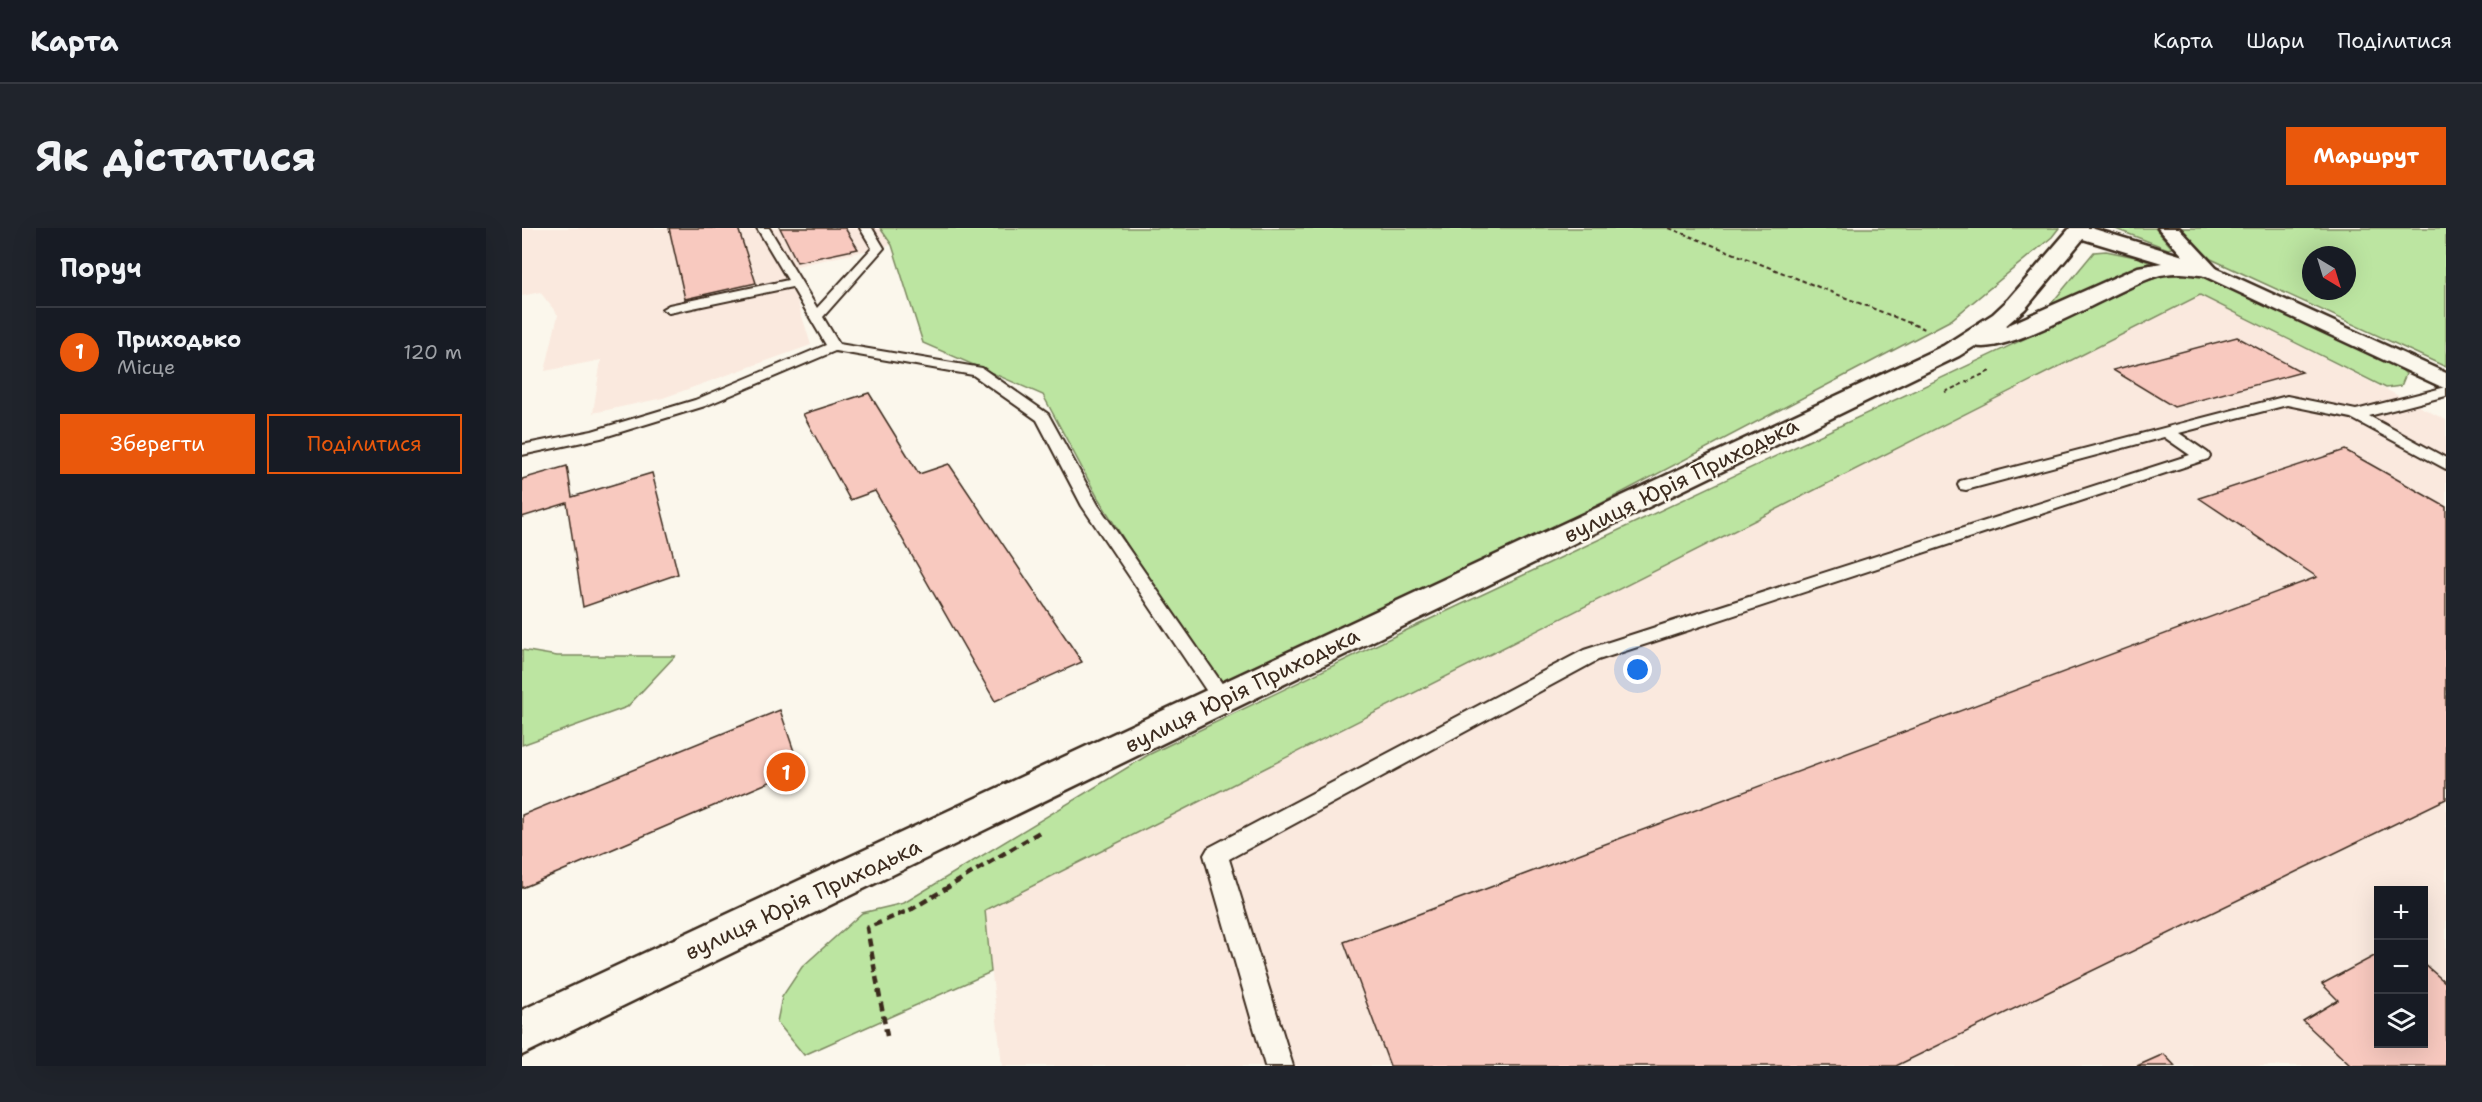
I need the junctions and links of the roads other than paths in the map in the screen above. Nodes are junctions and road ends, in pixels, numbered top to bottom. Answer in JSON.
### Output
{"nodes":[{"id":1,"x":763,"y":228,"type":"edge"},
{"id":2,"x":866,"y":228,"type":"edge"},
{"id":3,"x":2168,"y":228,"type":"edge"},
{"id":4,"x":2080,"y":230,"type":"edge"},
{"id":5,"x":2207,"y":270,"type":"junction"},
{"id":6,"x":795,"y":282,"type":"junction"},
{"id":7,"x":669,"y":309,"type":"dead end"},
{"id":8,"x":816,"y":317,"type":"junction"},
{"id":9,"x":834,"y":347,"type":"junction"},
{"id":10,"x":1956,"y":348,"type":"junction"},
{"id":11,"x":2446,"y":382,"type":"edge"},
{"id":12,"x":2446,"y":391,"type":"edge"},
{"id":13,"x":2356,"y":415,"type":"junction"},
{"id":14,"x":2167,"y":432,"type":"junction"},
{"id":15,"x":522,"y":450,"type":"edge"},
{"id":16,"x":2446,"y":464,"type":"edge"},
{"id":17,"x":1966,"y":484,"type":"dead end"},
{"id":18,"x":1223,"y":700,"type":"junction"},
{"id":19,"x":522,"y":1032,"type":"edge"},
{"id":20,"x":1279,"y":1066,"type":"edge"}],
"edges":[{"from":1,"to":6,"type":"lane"},
{"from":2,"to":8,"type":"lane"},
{"from":3,"to":5,"type":"street"},
{"from":4,"to":5,"type":"street"},
{"from":4,"to":10,"type":"street"},
{"from":5,"to":10,"type":"street"},
{"from":5,"to":11,"type":"street"},
{"from":6,"to":7,"type":"lane"},
{"from":6,"to":8,"type":"lane"},
{"from":8,"to":9,"type":"lane"},
{"from":9,"to":15,"type":"lane"},
{"from":9,"to":18,"type":"lane"},
{"from":10,"to":18,"type":"street","name":"вулиця Юрія Приходька"},
{"from":12,"to":13,"type":"lane"},
{"from":13,"to":14,"type":"lane"},
{"from":13,"to":16,"type":"lane"},
{"from":14,"to":17,"type":"lane"},
{"from":14,"to":20,"type":"lane"},
{"from":18,"to":19,"type":"street","name":"вулиця Юрія Приходька"}]}
